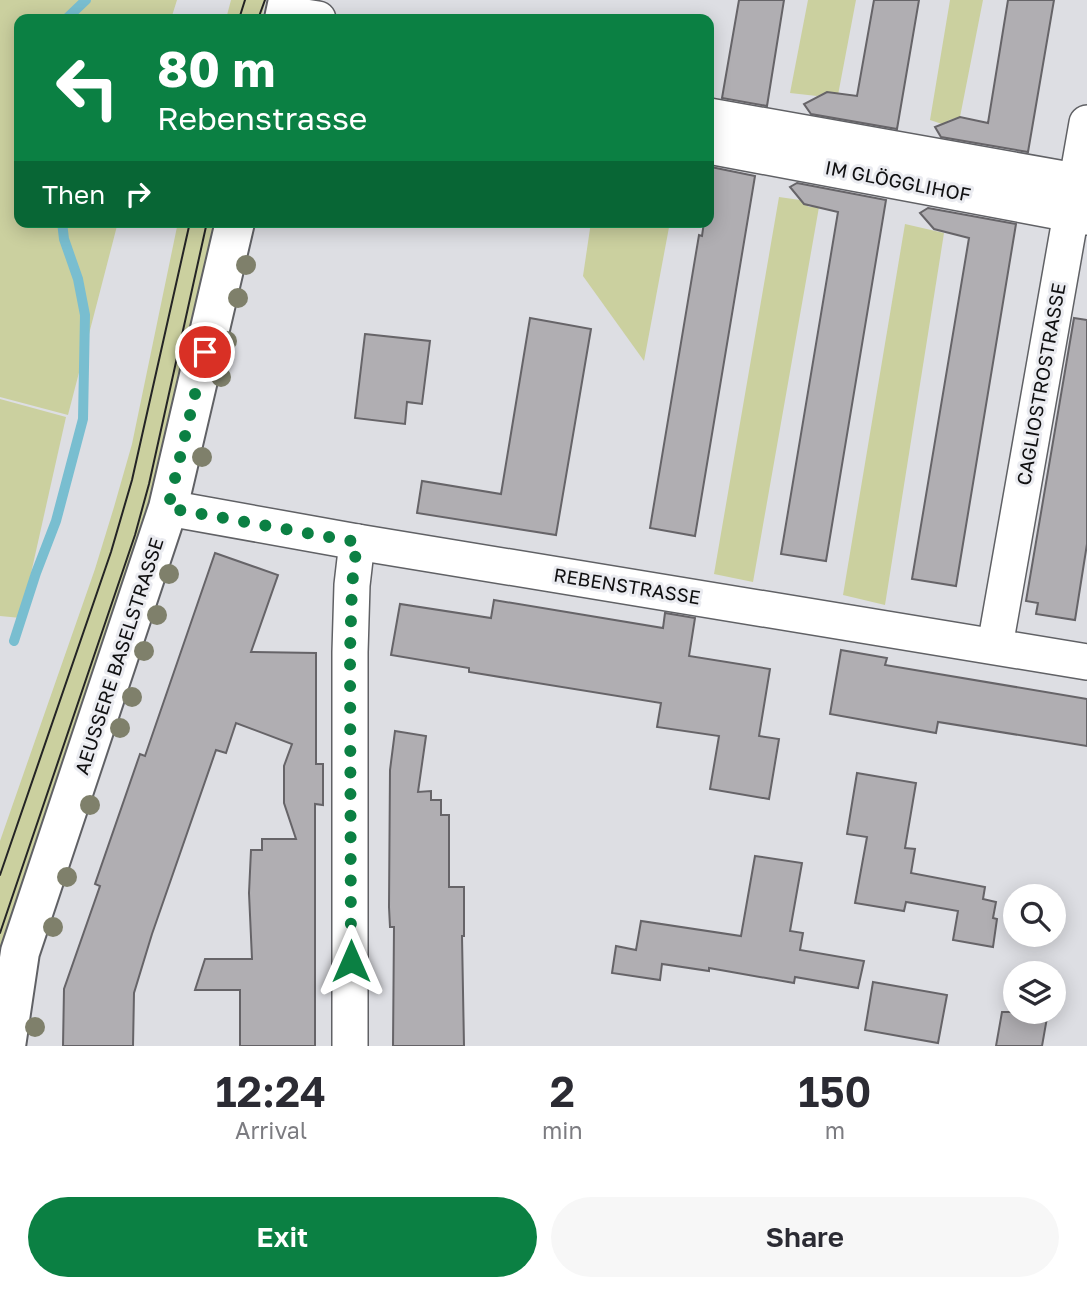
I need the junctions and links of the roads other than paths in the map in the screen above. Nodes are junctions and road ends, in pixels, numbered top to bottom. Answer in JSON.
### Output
{"nodes":[{"id":1,"x":714,"y":118,"type":"edge"},
{"id":2,"x":1087,"y":123,"type":"edge"},
{"id":3,"x":788,"y":145,"type":"junction"},
{"id":4,"x":714,"y":146,"type":"edge"},
{"id":5,"x":1080,"y":199,"type":"edge"},
{"id":6,"x":234,"y":228,"type":"edge"},
{"id":7,"x":168,"y":508,"type":"junction"},
{"id":8,"x":357,"y":542,"type":"junction"},
{"id":9,"x":995,"y":646,"type":"junction"},
{"id":10,"x":1087,"y":662,"type":"edge"},
{"id":11,"x":6,"y":1046,"type":"edge"},
{"id":12,"x":350,"y":1046,"type":"edge"}],
"edges":[{"from":1,"to":3,"type":"street","name":"IM GLÖGGLIHOF"},
{"from":2,"to":5,"type":"street","name":"CAGLIOSTROSTRASSE"},
{"from":3,"to":4,"type":"street","name":"IM GLÖGGLIHOF"},
{"from":3,"to":5,"type":"street","name":"IM GLÖGGLIHOF"},
{"from":5,"to":9,"type":"street","name":"CAGLIOSTROSTRASSE"},
{"from":6,"to":7,"type":"main road","name":"AEUSSERE BASELSTRASSE"},
{"from":7,"to":8,"type":"street","name":"REBENSTRASSE"},
{"from":7,"to":11,"type":"main road","name":"AEUSSERE BASELSTRASSE"},
{"from":8,"to":9,"type":"street","name":"REBENSTRASSE"},
{"from":8,"to":12,"type":"street"},
{"from":9,"to":10,"type":"street","name":"REBENSTRASSE"}]}
